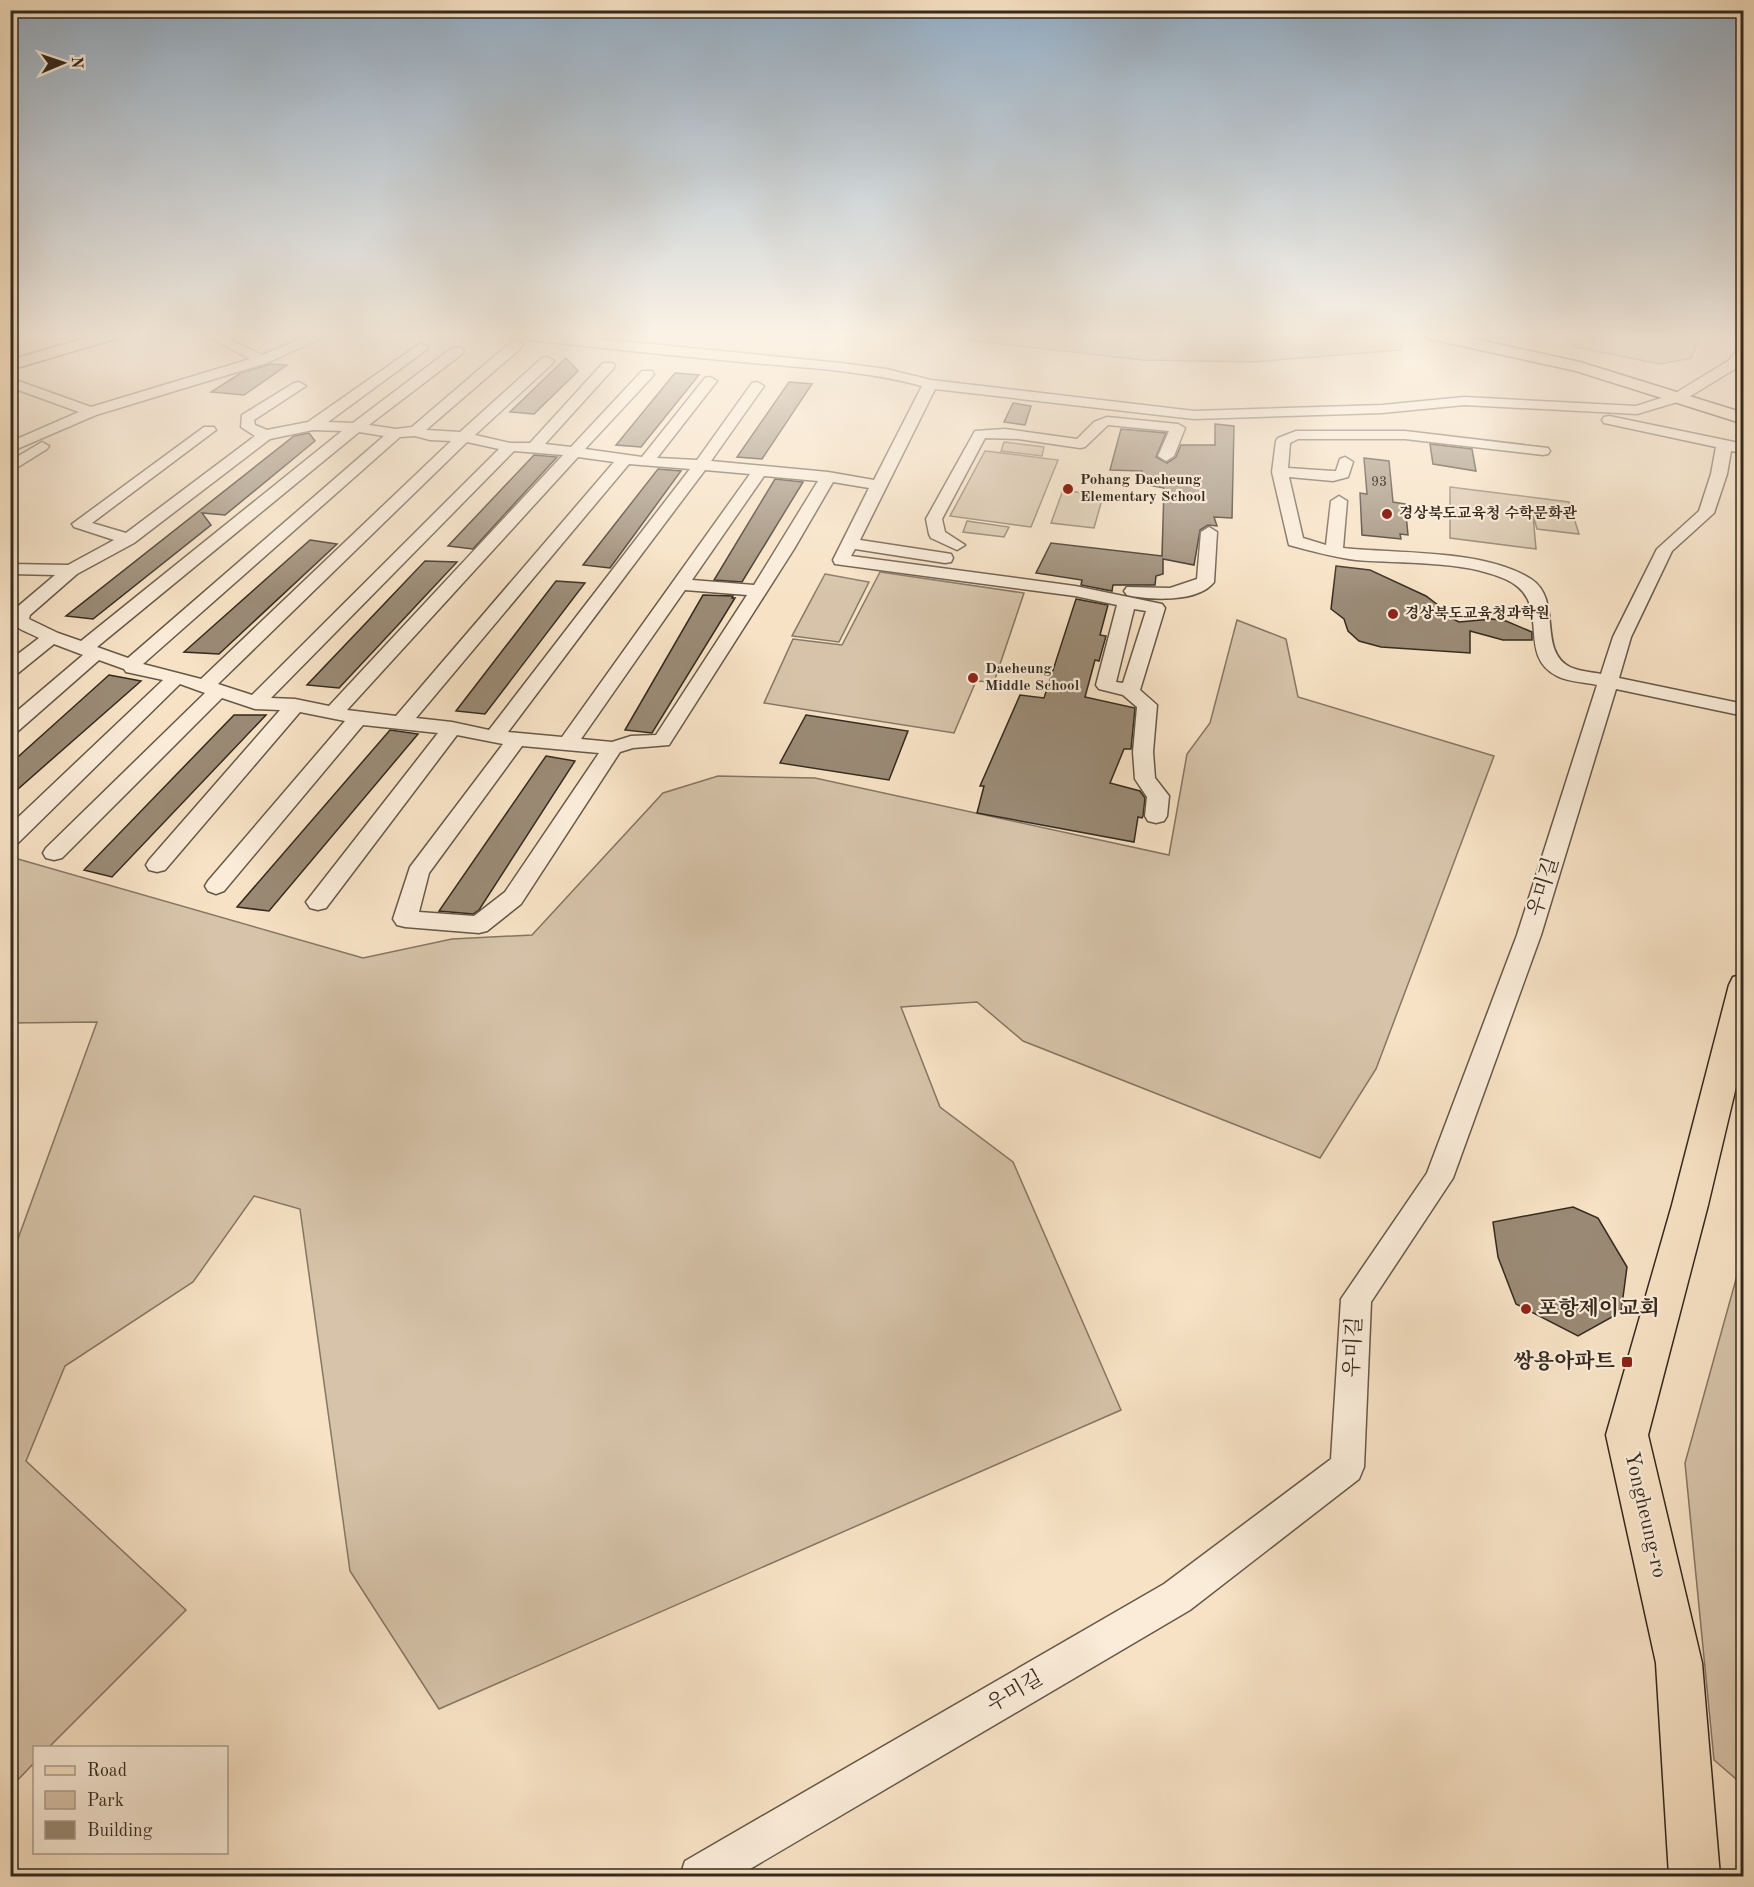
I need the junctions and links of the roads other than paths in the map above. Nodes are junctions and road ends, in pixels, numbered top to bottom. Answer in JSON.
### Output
{"nodes":[{"id":1,"x":68,"y":422,"type":"edge"},
{"id":2,"x":76,"y":422,"type":"edge"},
{"id":3,"x":248,"y":422,"type":"edge"},
{"id":4,"x":318,"y":422,"type":"edge"},
{"id":5,"x":363,"y":422,"type":"edge"},
{"id":6,"x":426,"y":422,"type":"edge"},
{"id":7,"x":480,"y":422,"type":"edge"},
{"id":8,"x":557,"y":422,"type":"edge"},
{"id":9,"x":604,"y":422,"type":"edge"},
{"id":10,"x":678,"y":422,"type":"edge"},
{"id":11,"x":731,"y":422,"type":"edge"},
{"id":12,"x":910,"y":422,"type":"edge"},
{"id":13,"x":1103,"y":422,"type":"edge"},
{"id":14,"x":1118,"y":422,"type":"edge"},
{"id":15,"x":1397,"y":422,"type":"edge"},
{"id":16,"x":1616,"y":422,"type":"edge"},
{"id":17,"x":313,"y":426,"type":"junction"},
{"id":18,"x":356,"y":427,"type":"junction"},
{"id":19,"x":209,"y":430,"type":"dead end"},
{"id":20,"x":416,"y":431,"type":"junction"},
{"id":21,"x":396,"y":434,"type":"junction"},
{"id":22,"x":265,"y":435,"type":"junction"},
{"id":23,"x":1405,"y":435,"type":"junction"},
{"id":24,"x":464,"y":437,"type":"junction"},
{"id":25,"x":1724,"y":445,"type":"junction"},
{"id":26,"x":510,"y":447,"type":"junction"},
{"id":27,"x":534,"y":447,"type":"junction"},
{"id":28,"x":10,"y":448,"type":"edge"},
{"id":29,"x":1743,"y":448,"type":"edge"},
{"id":30,"x":1543,"y":450,"type":"dead end"},
{"id":31,"x":576,"y":453,"type":"junction"},
{"id":32,"x":1166,"y":456,"type":"dead end"},
{"id":33,"x":626,"y":458,"type":"junction"},
{"id":34,"x":646,"y":462,"type":"junction"},
{"id":35,"x":1345,"y":462,"type":"dead end"},
{"id":36,"x":701,"y":465,"type":"junction"},
{"id":37,"x":10,"y":468,"type":"edge"},
{"id":38,"x":760,"y":471,"type":"junction"},
{"id":39,"x":1280,"y":472,"type":"junction"},
{"id":40,"x":828,"y":477,"type":"junction"},
{"id":41,"x":878,"y":485,"type":"junction"},
{"id":42,"x":1339,"y":501,"type":"dead end"},
{"id":43,"x":1209,"y":532,"type":"dead end"},
{"id":44,"x":128,"y":539,"type":"junction"},
{"id":45,"x":850,"y":543,"type":"junction"},
{"id":46,"x":1334,"y":552,"type":"junction"},
{"id":47,"x":935,"y":556,"type":"junction"},
{"id":48,"x":10,"y":568,"type":"edge"},
{"id":49,"x":71,"y":570,"type":"junction"},
{"id":50,"x":680,"y":584,"type":"junction"},
{"id":51,"x":759,"y":591,"type":"junction"},
{"id":52,"x":1126,"y":603,"type":"junction"},
{"id":53,"x":16,"y":613,"type":"edge"},
{"id":54,"x":51,"y":637,"type":"junction"},
{"id":55,"x":89,"y":651,"type":"junction"},
{"id":56,"x":131,"y":665,"type":"junction"},
{"id":57,"x":10,"y":670,"type":"edge"},
{"id":58,"x":177,"y":677,"type":"junction"},
{"id":59,"x":1608,"y":680,"type":"junction"},
{"id":60,"x":211,"y":689,"type":"junction"},
{"id":61,"x":1130,"y":691,"type":"junction"},
{"id":62,"x":255,"y":703,"type":"junction"},
{"id":63,"x":295,"y":705,"type":"junction"},
{"id":64,"x":1743,"y":710,"type":"edge"},
{"id":65,"x":335,"y":711,"type":"junction"},
{"id":66,"x":358,"y":718,"type":"junction"},
{"id":67,"x":401,"y":723,"type":"junction"},
{"id":68,"x":10,"y":728,"type":"edge"},
{"id":69,"x":452,"y":728,"type":"junction"},
{"id":70,"x":494,"y":738,"type":"junction"},
{"id":71,"x":517,"y":739,"type":"junction"},
{"id":72,"x":567,"y":745,"type":"junction"},
{"id":73,"x":613,"y":748,"type":"junction"},
{"id":74,"x":1156,"y":816,"type":"dead end"},
{"id":75,"x":10,"y":838,"type":"edge"},
{"id":76,"x":54,"y":853,"type":"dead end"},
{"id":77,"x":157,"y":865,"type":"dead end"},
{"id":78,"x":216,"y":886,"type":"dead end"},
{"id":79,"x":318,"y":902,"type":"dead end"},
{"id":80,"x":1743,"y":985,"type":"edge"},
{"id":81,"x":700,"y":1876,"type":"edge"},
{"id":82,"x":1694,"y":1876,"type":"edge"}],
"edges":[{"from":1,"to":28,"type":"street"},
{"from":2,"to":37,"type":"street"},
{"from":3,"to":22,"type":"street"},
{"from":4,"to":17,"type":"street"},
{"from":5,"to":18,"type":"street"},
{"from":6,"to":20,"type":"street"},
{"from":7,"to":24,"type":"street"},
{"from":8,"to":27,"type":"street"},
{"from":9,"to":31,"type":"street"},
{"from":10,"to":34,"type":"street"},
{"from":11,"to":36,"type":"street"},
{"from":12,"to":41,"type":"street"},
{"from":13,"to":47,"type":"street"},
{"from":14,"to":32,"type":"street"},
{"from":15,"to":23,"type":"street"},
{"from":16,"to":25,"type":"street"},
{"from":17,"to":18,"type":"street"},
{"from":17,"to":22,"type":"street"},
{"from":18,"to":21,"type":"street"},
{"from":18,"to":55,"type":"street"},
{"from":19,"to":44,"type":"street"},
{"from":20,"to":21,"type":"street"},
{"from":20,"to":24,"type":"street"},
{"from":21,"to":56,"type":"street"},
{"from":22,"to":44,"type":"street"},
{"from":23,"to":30,"type":"street"},
{"from":23,"to":39,"type":"street"},
{"from":24,"to":26,"type":"street"},
{"from":24,"to":60,"type":"street"},
{"from":25,"to":29,"type":"street"},
{"from":25,"to":59,"type":"street","name":"우미길"},
{"from":26,"to":27,"type":"street"},
{"from":26,"to":62,"type":"street"},
{"from":27,"to":31,"type":"street"},
{"from":31,"to":33,"type":"street"},
{"from":31,"to":65,"type":"street"},
{"from":33,"to":34,"type":"street"},
{"from":33,"to":67,"type":"street"},
{"from":34,"to":36,"type":"street"},
{"from":35,"to":39,"type":"street"},
{"from":36,"to":38,"type":"street"},
{"from":36,"to":70,"type":"street"},
{"from":38,"to":40,"type":"street"},
{"from":38,"to":50,"type":"street"},
{"from":39,"to":46,"type":"street"},
{"from":40,"to":41,"type":"street"},
{"from":40,"to":51,"type":"street"},
{"from":41,"to":45,"type":"street"},
{"from":42,"to":46,"type":"street"},
{"from":43,"to":47,"type":"street"},
{"from":44,"to":49,"type":"street"},
{"from":45,"to":47,"type":"street"},
{"from":45,"to":52,"type":"street"},
{"from":46,"to":59,"type":"street"},
{"from":48,"to":49,"type":"street"},
{"from":49,"to":53,"type":"street"},
{"from":50,"to":51,"type":"street"},
{"from":50,"to":72,"type":"street"},
{"from":51,"to":73,"type":"street"},
{"from":52,"to":61,"type":"street"},
{"from":52,"to":61,"type":"street"},
{"from":53,"to":54,"type":"street"},
{"from":54,"to":55,"type":"street"},
{"from":54,"to":57,"type":"street"},
{"from":55,"to":56,"type":"street"},
{"from":55,"to":68,"type":"street"},
{"from":56,"to":58,"type":"street"},
{"from":58,"to":60,"type":"street"},
{"from":58,"to":75,"type":"street"},
{"from":59,"to":64,"type":"street"},
{"from":59,"to":81,"type":"street","name":"우미길"},
{"from":60,"to":62,"type":"street"},
{"from":60,"to":76,"type":"street"},
{"from":61,"to":74,"type":"street"},
{"from":62,"to":63,"type":"street"},
{"from":63,"to":65,"type":"street"},
{"from":63,"to":77,"type":"street"},
{"from":65,"to":66,"type":"street"},
{"from":66,"to":67,"type":"street"},
{"from":66,"to":78,"type":"street"},
{"from":67,"to":69,"type":"street"},
{"from":69,"to":70,"type":"street"},
{"from":69,"to":79,"type":"street"},
{"from":70,"to":71,"type":"street"},
{"from":71,"to":72,"type":"street"},
{"from":71,"to":73,"type":"street"},
{"from":72,"to":73,"type":"street"},
{"from":80,"to":82,"type":"main road","name":"Yongheung-ro"}]}
